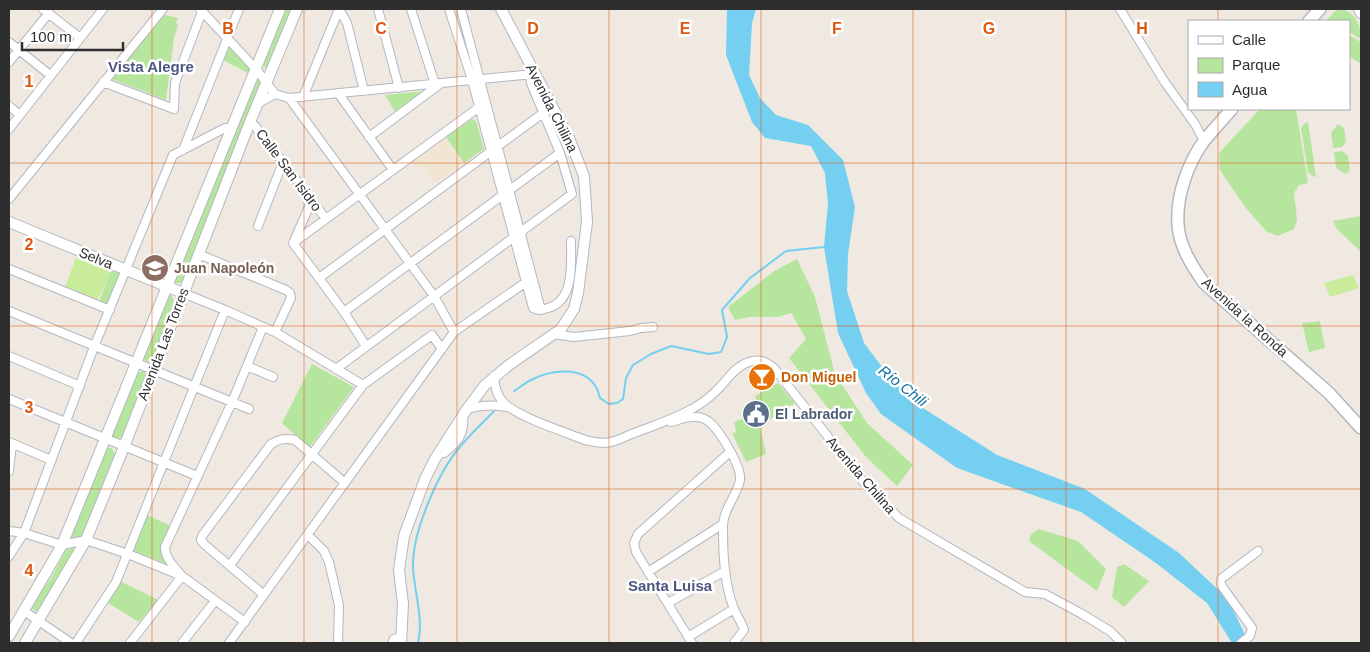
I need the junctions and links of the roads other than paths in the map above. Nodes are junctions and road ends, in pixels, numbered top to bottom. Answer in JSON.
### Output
{"nodes":[{"id":1,"x":103,"y":9,"type":"edge"},
{"id":2,"x":163,"y":9,"type":"edge"},
{"id":3,"x":239,"y":9,"type":"edge"},
{"id":4,"x":280,"y":9,"type":"edge"},
{"id":5,"x":297,"y":9,"type":"edge"},
{"id":6,"x":339,"y":9,"type":"edge"},
{"id":7,"x":378,"y":9,"type":"edge"},
{"id":8,"x":411,"y":9,"type":"edge"},
{"id":9,"x":449,"y":9,"type":"edge"},
{"id":10,"x":461,"y":9,"type":"edge"},
{"id":11,"x":501,"y":9,"type":"edge"},
{"id":12,"x":1120,"y":9,"type":"edge"},
{"id":13,"x":1320,"y":9,"type":"edge"},
{"id":14,"x":1359,"y":9,"type":"edge"},
{"id":15,"x":202,"y":10,"type":"edge"},
{"id":16,"x":46,"y":11,"type":"edge"},
{"id":17,"x":1361,"y":13,"type":"edge"},
{"id":18,"x":1310,"y":20,"type":"edge"},
{"id":19,"x":80,"y":38,"type":"junction"},
{"id":20,"x":228,"y":39,"type":"junction"},
{"id":21,"x":9,"y":42,"type":"edge"},
{"id":22,"x":18,"y":50,"type":"junction"},
{"id":23,"x":9,"y":62,"type":"edge"},
{"id":24,"x":256,"y":69,"type":"junction"},
{"id":25,"x":532,"y":74,"type":"junction"},
{"id":26,"x":50,"y":75,"type":"junction"},
{"id":27,"x":476,"y":80,"type":"junction"},
{"id":28,"x":104,"y":82,"type":"junction"},
{"id":29,"x":266,"y":82,"type":"junction"},
{"id":30,"x":438,"y":84,"type":"junction"},
{"id":31,"x":399,"y":88,"type":"junction"},
{"id":32,"x":364,"y":91,"type":"junction"},
{"id":33,"x":275,"y":94,"type":"junction"},
{"id":34,"x":338,"y":94,"type":"junction"},
{"id":35,"x":303,"y":97,"type":"junction"},
{"id":36,"x":289,"y":98,"type":"junction"},
{"id":37,"x":257,"y":104,"type":"junction"},
{"id":38,"x":9,"y":106,"type":"edge"},
{"id":39,"x":478,"y":108,"type":"junction"},
{"id":40,"x":1231,"y":110,"type":"edge"},
{"id":41,"x":543,"y":113,"type":"junction"},
{"id":42,"x":20,"y":114,"type":"junction"},
{"id":43,"x":250,"y":122,"type":"junction"},
{"id":44,"x":232,"y":128,"type":"junction"},
{"id":45,"x":9,"y":129,"type":"edge"},
{"id":46,"x":369,"y":137,"type":"junction"},
{"id":47,"x":1204,"y":141,"type":"junction"},
{"id":48,"x":498,"y":146,"type":"junction"},
{"id":49,"x":183,"y":150,"type":"junction"},
{"id":50,"x":490,"y":152,"type":"junction"},
{"id":51,"x":560,"y":153,"type":"junction"},
{"id":52,"x":283,"y":162,"type":"junction"},
{"id":53,"x":393,"y":170,"type":"junction"},
{"id":54,"x":509,"y":191,"type":"junction"},
{"id":55,"x":360,"y":195,"type":"junction"},
{"id":56,"x":502,"y":196,"type":"junction"},
{"id":57,"x":9,"y":198,"type":"edge"},
{"id":58,"x":312,"y":200,"type":"junction"},
{"id":59,"x":326,"y":219,"type":"junction"},
{"id":60,"x":9,"y":222,"type":"edge"},
{"id":61,"x":258,"y":226,"type":"dead end"},
{"id":62,"x":385,"y":230,"type":"junction"},
{"id":63,"x":517,"y":234,"type":"junction"},
{"id":64,"x":571,"y":241,"type":"dead end"},
{"id":65,"x":294,"y":243,"type":"junction"},
{"id":66,"x":198,"y":254,"type":"junction"},
{"id":67,"x":410,"y":264,"type":"junction"},
{"id":68,"x":9,"y":269,"type":"edge"},
{"id":69,"x":126,"y":270,"type":"junction"},
{"id":70,"x":319,"y":278,"type":"junction"},
{"id":71,"x":529,"y":280,"type":"junction"},
{"id":72,"x":167,"y":287,"type":"junction"},
{"id":73,"x":182,"y":293,"type":"junction"},
{"id":74,"x":434,"y":296,"type":"junction"},
{"id":75,"x":110,"y":310,"type":"junction"},
{"id":76,"x":225,"y":310,"type":"junction"},
{"id":77,"x":9,"y":311,"type":"edge"},
{"id":78,"x":344,"y":312,"type":"junction"},
{"id":79,"x":263,"y":327,"type":"junction"},
{"id":80,"x":653,"y":327,"type":"dead end"},
{"id":81,"x":275,"y":332,"type":"junction"},
{"id":82,"x":454,"y":332,"type":"junction"},
{"id":83,"x":553,"y":334,"type":"junction"},
{"id":84,"x":366,"y":346,"type":"junction"},
{"id":85,"x":94,"y":347,"type":"junction"},
{"id":86,"x":442,"y":349,"type":"junction"},
{"id":87,"x":9,"y":356,"type":"edge"},
{"id":88,"x":136,"y":364,"type":"junction"},
{"id":89,"x":247,"y":366,"type":"junction"},
{"id":90,"x":336,"y":369,"type":"junction"},
{"id":91,"x":153,"y":371,"type":"junction"},
{"id":92,"x":494,"y":376,"type":"junction"},
{"id":93,"x":273,"y":377,"type":"dead end"},
{"id":94,"x":363,"y":385,"type":"junction"},
{"id":95,"x":80,"y":386,"type":"junction"},
{"id":96,"x":194,"y":388,"type":"junction"},
{"id":97,"x":9,"y":399,"type":"edge"},
{"id":98,"x":232,"y":402,"type":"junction"},
{"id":99,"x":509,"y":408,"type":"junction"},
{"id":100,"x":249,"y":409,"type":"dead end"},
{"id":101,"x":464,"y":412,"type":"junction"},
{"id":102,"x":66,"y":423,"type":"junction"},
{"id":103,"x":658,"y":424,"type":"junction"},
{"id":104,"x":1361,"y":428,"type":"edge"},
{"id":105,"x":106,"y":440,"type":"junction"},
{"id":106,"x":10,"y":443,"type":"edge"},
{"id":107,"x":124,"y":447,"type":"junction"},
{"id":108,"x":730,"y":452,"type":"junction"},
{"id":109,"x":312,"y":454,"type":"junction"},
{"id":110,"x":51,"y":460,"type":"junction"},
{"id":111,"x":165,"y":463,"type":"junction"},
{"id":112,"x":9,"y":471,"type":"edge"},
{"id":113,"x":197,"y":476,"type":"junction"},
{"id":114,"x":345,"y":483,"type":"junction"},
{"id":115,"x":723,"y":524,"type":"junction"},
{"id":116,"x":9,"y":531,"type":"edge"},
{"id":117,"x":24,"y":533,"type":"junction"},
{"id":118,"x":308,"y":535,"type":"junction"},
{"id":119,"x":86,"y":540,"type":"junction"},
{"id":120,"x":62,"y":545,"type":"junction"},
{"id":121,"x":1258,"y":551,"type":"dead end"},
{"id":122,"x":128,"y":554,"type":"junction"},
{"id":123,"x":9,"y":556,"type":"edge"},
{"id":124,"x":230,"y":565,"type":"junction"},
{"id":125,"x":726,"y":570,"type":"junction"},
{"id":126,"x":648,"y":572,"type":"junction"},
{"id":127,"x":182,"y":576,"type":"junction"},
{"id":128,"x":264,"y":595,"type":"junction"},
{"id":129,"x":215,"y":600,"type":"junction"},
{"id":130,"x":668,"y":604,"type":"junction"},
{"id":131,"x":734,"y":609,"type":"junction"},
{"id":132,"x":24,"y":611,"type":"junction"},
{"id":133,"x":38,"y":621,"type":"junction"},
{"id":134,"x":244,"y":622,"type":"junction"},
{"id":135,"x":9,"y":636,"type":"edge"},
{"id":136,"x":402,"y":640,"type":"edge"},
{"id":137,"x":690,"y":640,"type":"edge"},
{"id":138,"x":25,"y":643,"type":"edge"},
{"id":139,"x":71,"y":643,"type":"edge"},
{"id":140,"x":76,"y":643,"type":"edge"},
{"id":141,"x":130,"y":643,"type":"edge"},
{"id":142,"x":182,"y":643,"type":"edge"},
{"id":143,"x":229,"y":643,"type":"edge"},
{"id":144,"x":338,"y":643,"type":"edge"},
{"id":145,"x":392,"y":643,"type":"edge"},
{"id":146,"x":734,"y":643,"type":"edge"},
{"id":147,"x":1122,"y":643,"type":"edge"},
{"id":148,"x":1241,"y":643,"type":"edge"}],
"edges":[{"from":1,"to":19,"type":"street"},
{"from":2,"to":28,"type":"street"},
{"from":3,"to":20,"type":"street"},
{"from":4,"to":24,"type":"street","name":"Avenida Las Torres"},
{"from":5,"to":29,"type":"street","name":"Avenida Las Torres"},
{"from":6,"to":32,"type":"street"},
{"from":6,"to":35,"type":"street"},
{"from":7,"to":31,"type":"street"},
{"from":8,"to":30,"type":"street"},
{"from":9,"to":27,"type":"street"},
{"from":10,"to":27,"type":"street"},
{"from":11,"to":25,"type":"street","name":"Avenida Chilina"},
{"from":12,"to":47,"type":"street"},
{"from":13,"to":18,"type":"main road"},
{"from":14,"to":17,"type":"street"},
{"from":15,"to":20,"type":"street"},
{"from":15,"to":28,"type":"street"},
{"from":16,"to":19,"type":"street"},
{"from":16,"to":22,"type":"street"},
{"from":19,"to":26,"type":"street"},
{"from":20,"to":24,"type":"street"},
{"from":20,"to":49,"type":"street"},
{"from":21,"to":22,"type":"street"},
{"from":22,"to":23,"type":"street"},
{"from":22,"to":26,"type":"street"},
{"from":24,"to":29,"type":"street"},
{"from":24,"to":44,"type":"street","name":"Avenida Las Torres"},
{"from":25,"to":27,"type":"street"},
{"from":25,"to":41,"type":"street"},
{"from":25,"to":83,"type":"street","name":"Avenida Chilina"},
{"from":26,"to":42,"type":"street"},
{"from":27,"to":30,"type":"street"},
{"from":27,"to":39,"type":"street"},
{"from":27,"to":48,"type":"street"},
{"from":28,"to":57,"type":"street"},
{"from":29,"to":33,"type":"street"},
{"from":29,"to":37,"type":"street","name":"Avenida Las Torres"},
{"from":30,"to":31,"type":"street"},
{"from":30,"to":46,"type":"street"},
{"from":31,"to":32,"type":"street"},
{"from":32,"to":34,"type":"street"},
{"from":33,"to":36,"type":"street"},
{"from":33,"to":37,"type":"street"},
{"from":34,"to":35,"type":"street"},
{"from":34,"to":46,"type":"street"},
{"from":35,"to":36,"type":"street"},
{"from":36,"to":55,"type":"street"},
{"from":37,"to":43,"type":"street","name":"Avenida Las Torres"},
{"from":38,"to":42,"type":"street"},
{"from":39,"to":50,"type":"street"},
{"from":39,"to":53,"type":"street"},
{"from":40,"to":47,"type":"main road","name":"Avenida la Ronda"},
{"from":41,"to":48,"type":"street"},
{"from":41,"to":51,"type":"street"},
{"from":42,"to":45,"type":"street"},
{"from":43,"to":52,"type":"street","name":"Calle San Isidro"},
{"from":43,"to":66,"type":"street","name":"Avenida Las Torres"},
{"from":44,"to":49,"type":"street"},
{"from":44,"to":72,"type":"street","name":"Avenida Las Torres"},
{"from":46,"to":53,"type":"street"},
{"from":47,"to":104,"type":"main road","name":"Avenida la Ronda"},
{"from":48,"to":50,"type":"street"},
{"from":48,"to":54,"type":"street"},
{"from":49,"to":69,"type":"street"},
{"from":50,"to":56,"type":"street"},
{"from":50,"to":62,"type":"street"},
{"from":51,"to":54,"type":"street"},
{"from":51,"to":63,"type":"street"},
{"from":52,"to":58,"type":"street","name":"Calle San Isidro"},
{"from":52,"to":61,"type":"street"},
{"from":53,"to":55,"type":"street"},
{"from":54,"to":56,"type":"street"},
{"from":54,"to":63,"type":"street"},
{"from":55,"to":59,"type":"street"},
{"from":55,"to":62,"type":"street"},
{"from":56,"to":63,"type":"street"},
{"from":56,"to":67,"type":"street"},
{"from":58,"to":59,"type":"street","name":"Calle San Isidro"},
{"from":58,"to":65,"type":"street"},
{"from":59,"to":65,"type":"street"},
{"from":60,"to":69,"type":"street","name":"Selva"},
{"from":62,"to":67,"type":"street"},
{"from":62,"to":70,"type":"street"},
{"from":63,"to":71,"type":"street"},
{"from":63,"to":74,"type":"street"},
{"from":64,"to":71,"type":"street"},
{"from":65,"to":70,"type":"street"},
{"from":66,"to":73,"type":"street","name":"Avenida Las Torres"},
{"from":66,"to":81,"type":"street"},
{"from":67,"to":74,"type":"street"},
{"from":67,"to":78,"type":"street"},
{"from":68,"to":75,"type":"street"},
{"from":69,"to":72,"type":"street","name":"Selva"},
{"from":69,"to":75,"type":"street"},
{"from":70,"to":78,"type":"street"},
{"from":71,"to":82,"type":"street"},
{"from":72,"to":73,"type":"street","name":"Selva"},
{"from":72,"to":88,"type":"street","name":"Avenida Las Torres"},
{"from":73,"to":76,"type":"street"},
{"from":73,"to":91,"type":"street","name":"Avenida Las Torres"},
{"from":74,"to":82,"type":"street"},
{"from":74,"to":84,"type":"street"},
{"from":75,"to":85,"type":"street"},
{"from":76,"to":79,"type":"street"},
{"from":76,"to":96,"type":"street"},
{"from":77,"to":85,"type":"street"},
{"from":78,"to":84,"type":"street"},
{"from":79,"to":81,"type":"street"},
{"from":79,"to":89,"type":"street"},
{"from":80,"to":83,"type":"street"},
{"from":81,"to":90,"type":"street"},
{"from":82,"to":86,"type":"street"},
{"from":83,"to":92,"type":"street","name":"Avenida Chilina"},
{"from":84,"to":90,"type":"street"},
{"from":85,"to":88,"type":"street"},
{"from":85,"to":95,"type":"street"},
{"from":86,"to":94,"type":"street"},
{"from":86,"to":114,"type":"street"},
{"from":87,"to":95,"type":"street"},
{"from":88,"to":91,"type":"street"},
{"from":88,"to":105,"type":"street","name":"Avenida Las Torres"},
{"from":89,"to":93,"type":"street"},
{"from":89,"to":98,"type":"street"},
{"from":90,"to":94,"type":"street"},
{"from":91,"to":96,"type":"street"},
{"from":91,"to":107,"type":"street","name":"Avenida Las Torres"},
{"from":92,"to":99,"type":"street"},
{"from":92,"to":101,"type":"street","name":"Avenida Chilina"},
{"from":94,"to":109,"type":"street"},
{"from":95,"to":102,"type":"street"},
{"from":96,"to":98,"type":"street"},
{"from":96,"to":111,"type":"street"},
{"from":97,"to":102,"type":"street"},
{"from":98,"to":100,"type":"street"},
{"from":98,"to":113,"type":"street"},
{"from":99,"to":101,"type":"street","name":"Avenida Chilina"},
{"from":99,"to":103,"type":"street","name":"Avenida Chilina"},
{"from":101,"to":136,"type":"street","name":"Avenida Chilina"},
{"from":102,"to":105,"type":"street"},
{"from":102,"to":110,"type":"street"},
{"from":103,"to":108,"type":"street"},
{"from":103,"to":147,"type":"street","name":"Avenida Chilina"},
{"from":105,"to":107,"type":"street"},
{"from":105,"to":120,"type":"street","name":"Avenida Las Torres"},
{"from":106,"to":110,"type":"street"},
{"from":106,"to":112,"type":"street"},
{"from":107,"to":111,"type":"street"},
{"from":107,"to":119,"type":"street","name":"Avenida Las Torres"},
{"from":108,"to":115,"type":"street"},
{"from":108,"to":126,"type":"street"},
{"from":109,"to":114,"type":"street"},
{"from":109,"to":124,"type":"street"},
{"from":109,"to":124,"type":"street"},
{"from":110,"to":117,"type":"street"},
{"from":111,"to":113,"type":"street"},
{"from":111,"to":122,"type":"street"},
{"from":113,"to":127,"type":"street"},
{"from":114,"to":118,"type":"street"},
{"from":115,"to":125,"type":"street"},
{"from":115,"to":126,"type":"street"},
{"from":116,"to":117,"type":"street"},
{"from":117,"to":120,"type":"street"},
{"from":117,"to":123,"type":"street"},
{"from":118,"to":128,"type":"street"},
{"from":118,"to":144,"type":"street"},
{"from":119,"to":120,"type":"street"},
{"from":119,"to":122,"type":"street"},
{"from":119,"to":133,"type":"street","name":"Avenida Las Torres"},
{"from":120,"to":132,"type":"street","name":"Avenida Las Torres"},
{"from":121,"to":148,"type":"street"},
{"from":122,"to":127,"type":"street"},
{"from":122,"to":140,"type":"street"},
{"from":124,"to":128,"type":"street"},
{"from":125,"to":130,"type":"street"},
{"from":125,"to":131,"type":"street"},
{"from":126,"to":130,"type":"street"},
{"from":127,"to":129,"type":"street"},
{"from":127,"to":141,"type":"street"},
{"from":128,"to":134,"type":"street"},
{"from":129,"to":134,"type":"street"},
{"from":129,"to":142,"type":"street"},
{"from":130,"to":137,"type":"street"},
{"from":131,"to":137,"type":"street"},
{"from":131,"to":146,"type":"street"},
{"from":132,"to":133,"type":"street"},
{"from":132,"to":135,"type":"street","name":"Avenida Las Torres"},
{"from":133,"to":138,"type":"street","name":"Avenida Las Torres"},
{"from":133,"to":139,"type":"street"},
{"from":134,"to":143,"type":"street"},
{"from":136,"to":145,"type":"street"}]}
